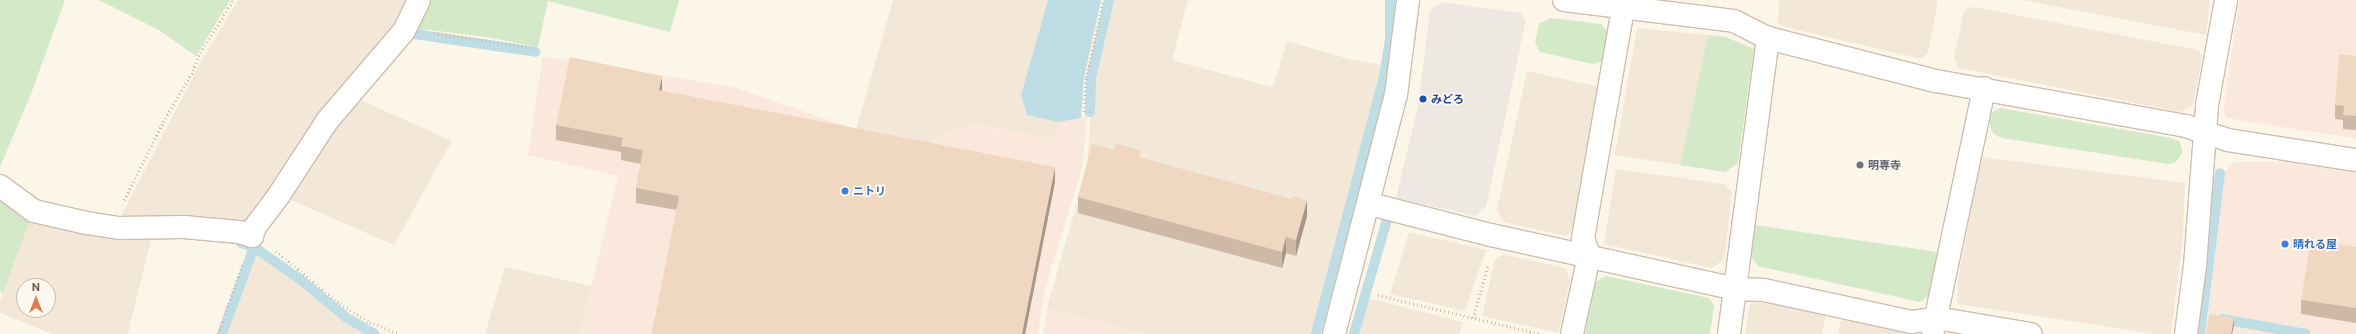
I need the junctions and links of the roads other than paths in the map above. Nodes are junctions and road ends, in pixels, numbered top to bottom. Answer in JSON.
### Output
{"nodes":[{"id":1,"x":420,"y":0,"type":"edge"},
{"id":2,"x":1408,"y":0,"type":"edge"},
{"id":3,"x":1564,"y":0,"type":"edge"},
{"id":4,"x":2226,"y":0,"type":"edge"},
{"id":5,"x":1623,"y":8,"type":"junction"},
{"id":6,"x":1768,"y":38,"type":"junction"},
{"id":7,"x":1984,"y":88,"type":"junction"},
{"id":8,"x":2206,"y":132,"type":"junction"},
{"id":9,"x":2356,"y":160,"type":"edge"},
{"id":10,"x":0,"y":186,"type":"edge"},
{"id":11,"x":1370,"y":204,"type":"junction"},
{"id":12,"x":1588,"y":256,"type":"junction"},
{"id":13,"x":1736,"y":289,"type":"junction"},
{"id":14,"x":1934,"y":326,"type":"edge"},
{"id":15,"x":1334,"y":334,"type":"edge"},
{"id":16,"x":1572,"y":334,"type":"edge"},
{"id":17,"x":1729,"y":334,"type":"edge"},
{"id":18,"x":2031,"y":334,"type":"edge"},
{"id":19,"x":2186,"y":334,"type":"edge"}],
"edges":[{"from":1,"to":10,"type":"street"},
{"from":2,"to":11,"type":"street"},
{"from":3,"to":5,"type":"street"},
{"from":4,"to":8,"type":"street"},
{"from":5,"to":6,"type":"street"},
{"from":5,"to":12,"type":"street"},
{"from":6,"to":7,"type":"street"},
{"from":6,"to":13,"type":"street"},
{"from":7,"to":8,"type":"street"},
{"from":7,"to":14,"type":"street"},
{"from":8,"to":9,"type":"street"},
{"from":8,"to":19,"type":"street"},
{"from":11,"to":12,"type":"street"},
{"from":11,"to":15,"type":"street"},
{"from":12,"to":13,"type":"street"},
{"from":12,"to":16,"type":"street"},
{"from":13,"to":14,"type":"street"},
{"from":13,"to":17,"type":"street"},
{"from":14,"to":18,"type":"street"}]}
